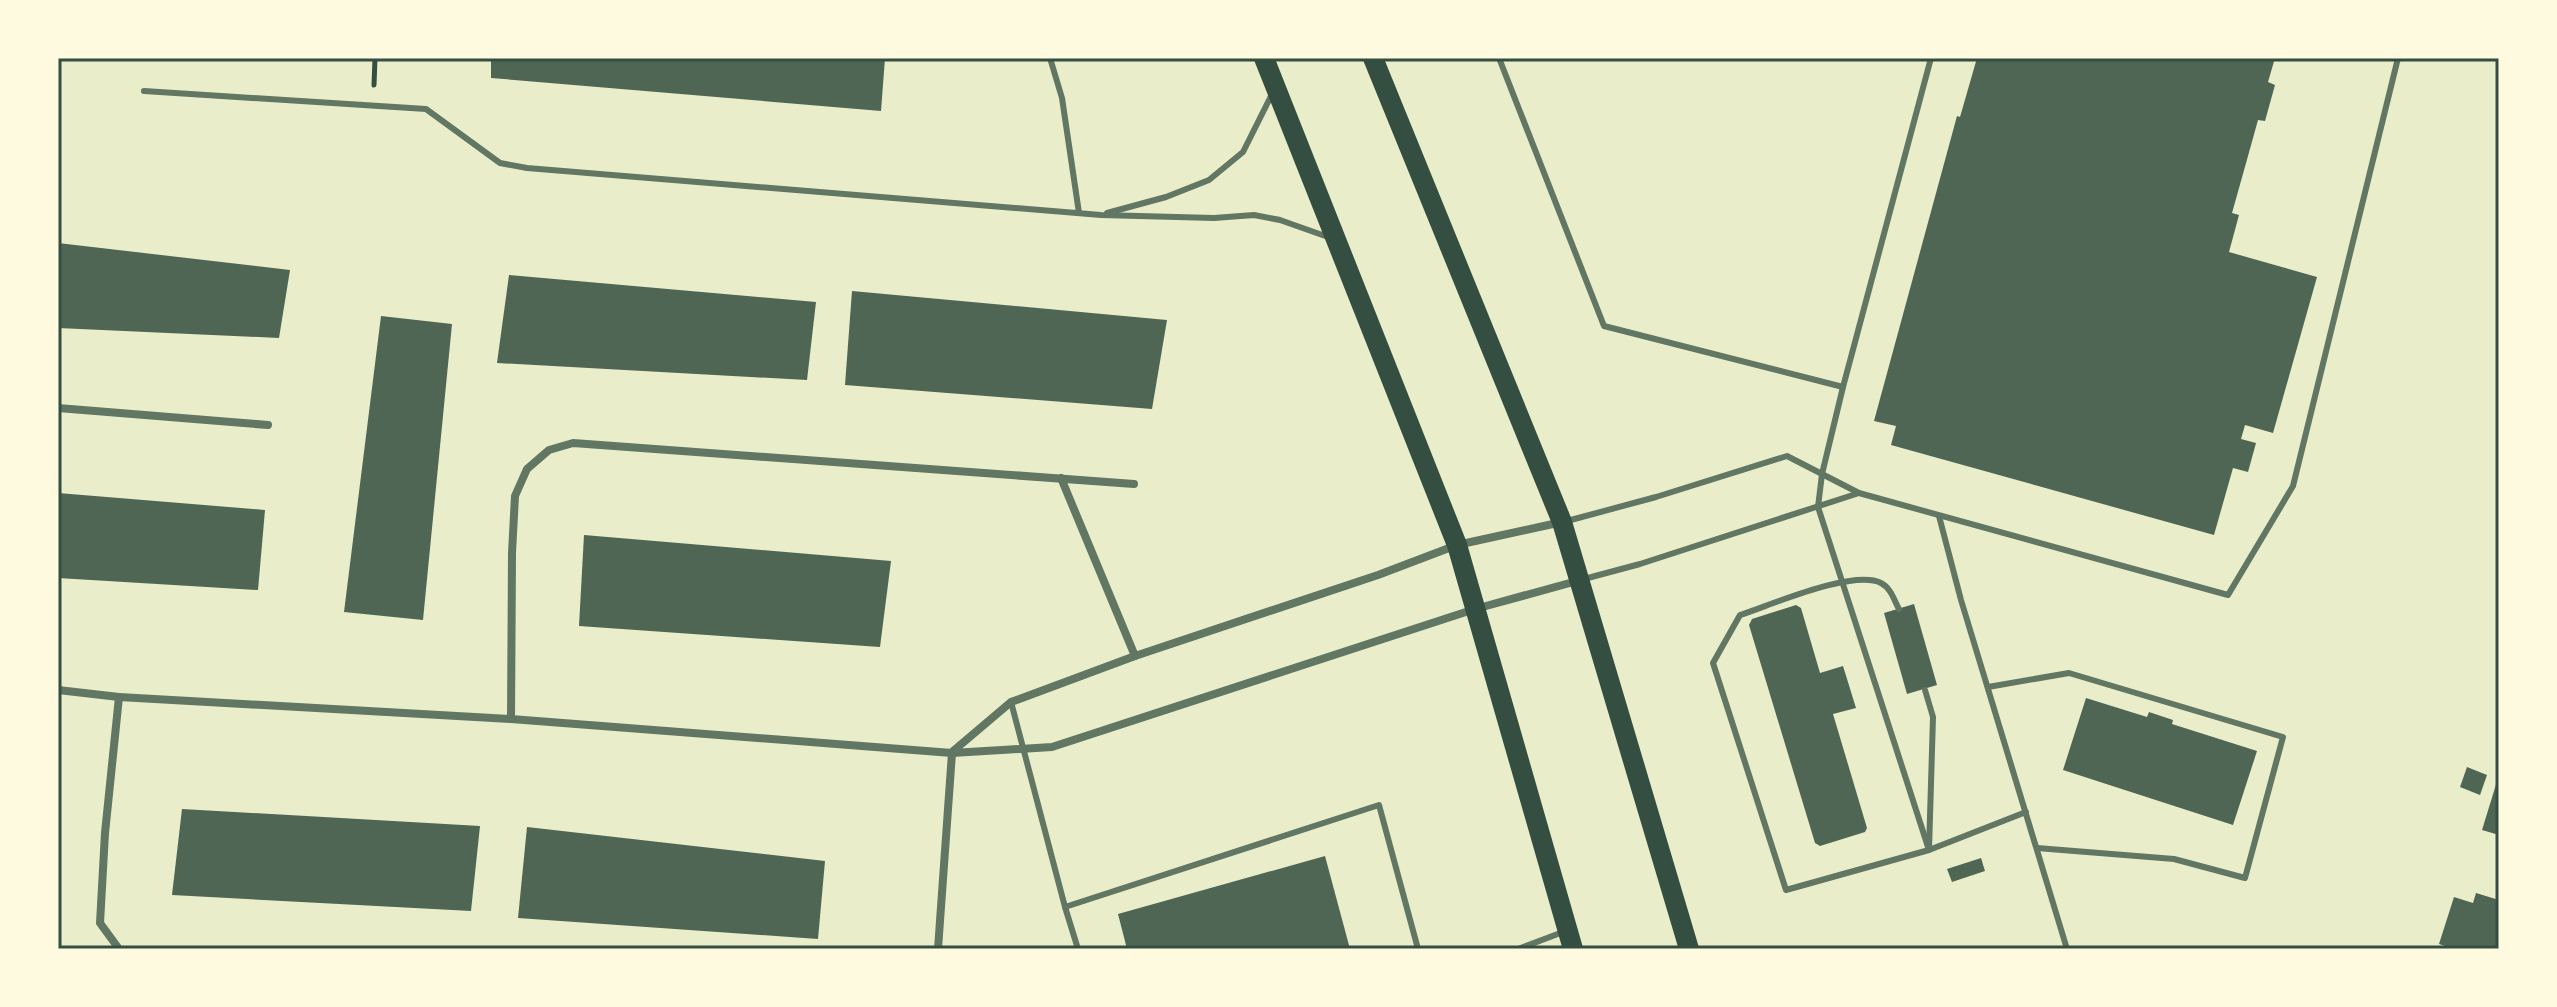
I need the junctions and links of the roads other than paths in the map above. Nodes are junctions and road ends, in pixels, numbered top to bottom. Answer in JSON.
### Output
{"nodes":[{"id":1,"x":1050,"y":58,"type":"edge"},
{"id":2,"x":1264,"y":58,"type":"edge"},
{"id":3,"x":1373,"y":58,"type":"edge"},
{"id":4,"x":1499,"y":58,"type":"edge"},
{"id":5,"x":1931,"y":58,"type":"edge"},
{"id":6,"x":2398,"y":58,"type":"edge"},
{"id":7,"x":1275,"y":87,"type":"junction"},
{"id":8,"x":144,"y":91,"type":"dead end"},
{"id":9,"x":1079,"y":213,"type":"junction"},
{"id":10,"x":1101,"y":215,"type":"junction"},
{"id":11,"x":1335,"y":239,"type":"junction"},
{"id":12,"x":1843,"y":387,"type":"junction"},
{"id":13,"x":58,"y":408,"type":"edge"},
{"id":14,"x":268,"y":425,"type":"dead end"},
{"id":15,"x":1822,"y":474,"type":"junction"},
{"id":16,"x":1061,"y":478,"type":"junction"},
{"id":17,"x":1134,"y":484,"type":"dead end"},
{"id":18,"x":1859,"y":493,"type":"junction"},
{"id":19,"x":1818,"y":507,"type":"junction"},
{"id":20,"x":1939,"y":516,"type":"junction"},
{"id":21,"x":1562,"y":522,"type":"junction"},
{"id":22,"x":1457,"y":545,"type":"junction"},
{"id":23,"x":1579,"y":580,"type":"junction"},
{"id":24,"x":1842,"y":581,"type":"junction"},
{"id":25,"x":1475,"y":609,"type":"junction"},
{"id":26,"x":1899,"y":609,"type":"dead end"},
{"id":27,"x":1135,"y":656,"type":"junction"},
{"id":28,"x":1988,"y":687,"type":"junction"},
{"id":29,"x":58,"y":690,"type":"edge"},
{"id":30,"x":1925,"y":690,"type":"dead end"},
{"id":31,"x":119,"y":697,"type":"junction"},
{"id":32,"x":1011,"y":702,"type":"junction"},
{"id":33,"x":511,"y":719,"type":"junction"},
{"id":34,"x":1022,"y":749,"type":"junction"},
{"id":35,"x":952,"y":753,"type":"junction"},
{"id":36,"x":2026,"y":812,"type":"junction"},
{"id":37,"x":2037,"y":848,"type":"junction"},
{"id":38,"x":1929,"y":850,"type":"junction"},
{"id":39,"x":1065,"y":907,"type":"junction"},
{"id":40,"x":1570,"y":940,"type":"edge"},
{"id":41,"x":119,"y":949,"type":"edge"},
{"id":42,"x":938,"y":949,"type":"edge"},
{"id":43,"x":1078,"y":949,"type":"edge"},
{"id":44,"x":1418,"y":949,"type":"edge"},
{"id":45,"x":1518,"y":949,"type":"edge"},
{"id":46,"x":1689,"y":949,"type":"edge"},
{"id":47,"x":2067,"y":949,"type":"edge"}],
"edges":[{"from":1,"to":9,"type":"lane"},
{"from":2,"to":7,"type":"main road"},
{"from":3,"to":21,"type":"main road"},
{"from":4,"to":12,"type":"lane"},
{"from":5,"to":12,"type":"lane"},
{"from":6,"to":20,"type":"lane"},
{"from":7,"to":10,"type":"lane"},
{"from":7,"to":11,"type":"main road"},
{"from":8,"to":9,"type":"lane"},
{"from":9,"to":10,"type":"lane"},
{"from":10,"to":11,"type":"lane"},
{"from":11,"to":22,"type":"main road"},
{"from":12,"to":15,"type":"lane"},
{"from":13,"to":14,"type":"street"},
{"from":15,"to":18,"type":"lane"},
{"from":15,"to":19,"type":"lane"},
{"from":15,"to":21,"type":"lane"},
{"from":16,"to":17,"type":"street"},
{"from":16,"to":27,"type":"street"},
{"from":16,"to":33,"type":"street"},
{"from":18,"to":19,"type":"lane"},
{"from":18,"to":20,"type":"lane"},
{"from":19,"to":23,"type":"lane"},
{"from":19,"to":24,"type":"lane"},
{"from":20,"to":28,"type":"lane"},
{"from":21,"to":22,"type":"street"},
{"from":21,"to":23,"type":"main road"},
{"from":22,"to":25,"type":"main road"},
{"from":22,"to":27,"type":"street"},
{"from":23,"to":25,"type":"street"},
{"from":23,"to":46,"type":"main road"},
{"from":24,"to":26,"type":"lane"},
{"from":24,"to":38,"type":"lane"},
{"from":24,"to":38,"type":"lane"},
{"from":25,"to":34,"type":"street"},
{"from":25,"to":40,"type":"main road"},
{"from":27,"to":32,"type":"street"},
{"from":28,"to":36,"type":"lane"},
{"from":28,"to":37,"type":"lane"},
{"from":29,"to":31,"type":"street"},
{"from":30,"to":38,"type":"lane"},
{"from":31,"to":33,"type":"street"},
{"from":31,"to":41,"type":"street"},
{"from":32,"to":34,"type":"lane"},
{"from":32,"to":35,"type":"street"},
{"from":33,"to":35,"type":"street"},
{"from":34,"to":35,"type":"street"},
{"from":34,"to":39,"type":"lane"},
{"from":35,"to":42,"type":"street"},
{"from":36,"to":37,"type":"lane"},
{"from":36,"to":38,"type":"lane"},
{"from":37,"to":47,"type":"lane"},
{"from":39,"to":43,"type":"lane"},
{"from":39,"to":44,"type":"lane"},
{"from":40,"to":45,"type":"lane"}]}
